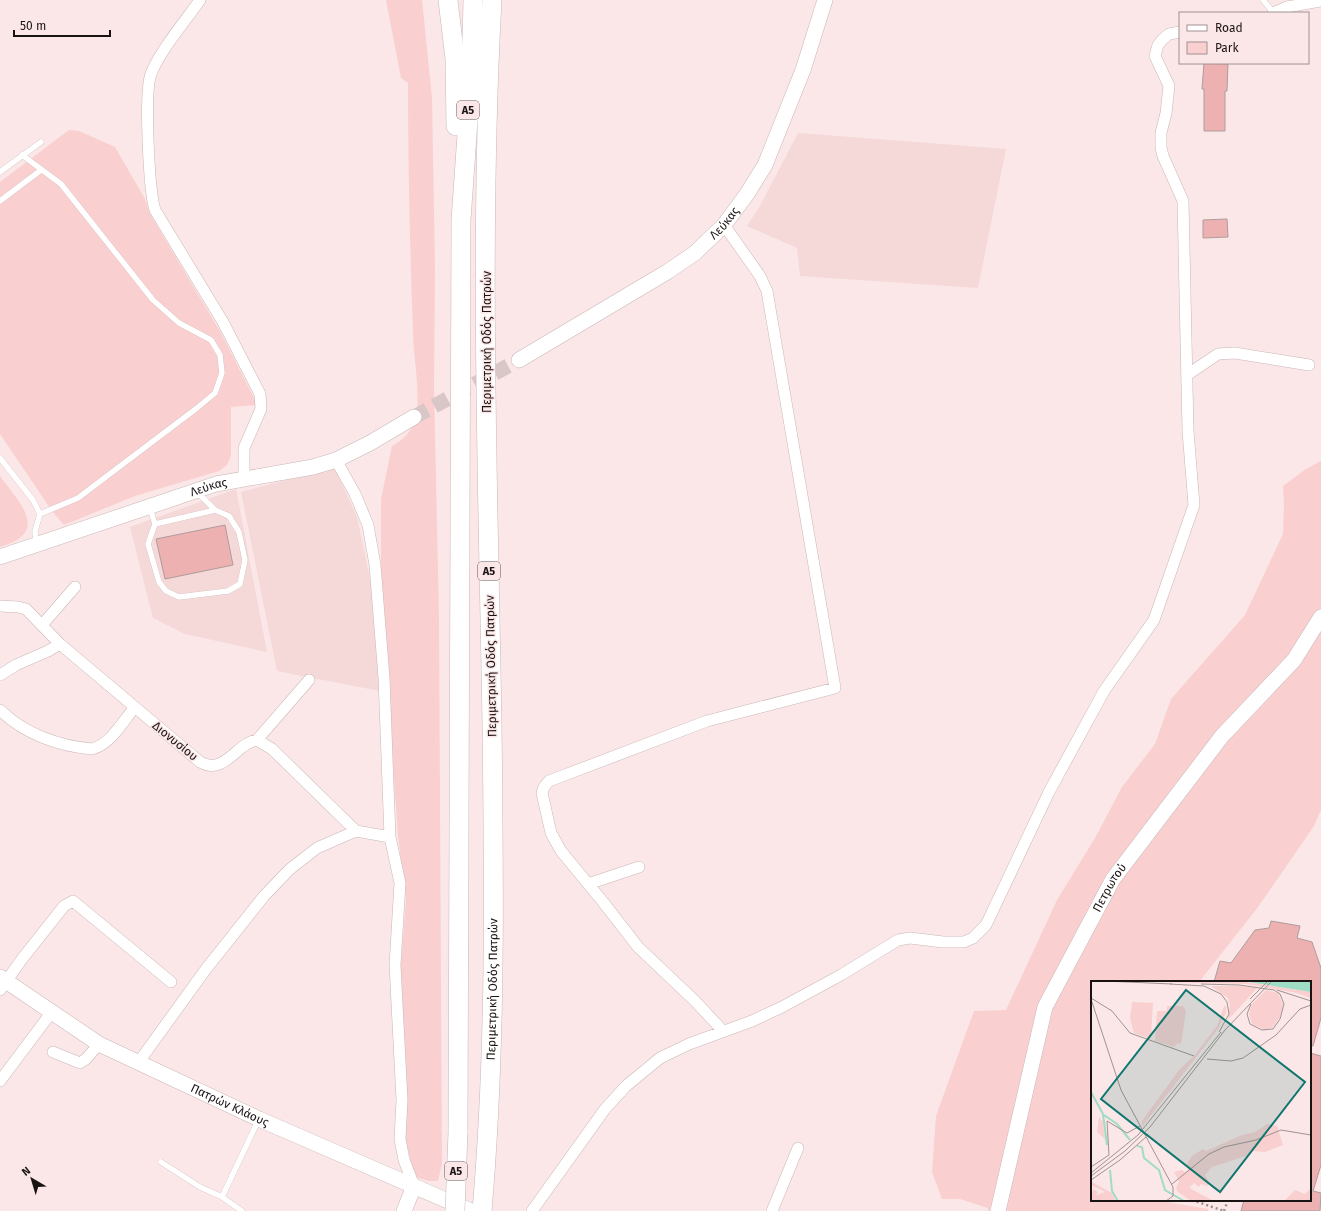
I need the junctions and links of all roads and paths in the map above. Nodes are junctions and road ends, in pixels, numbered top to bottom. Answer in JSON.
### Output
{"nodes":[{"id":1,"x":200,"y":0,"type":"edge"},
{"id":2,"x":448,"y":0,"type":"edge"},
{"id":3,"x":473,"y":0,"type":"edge"},
{"id":4,"x":492,"y":0,"type":"edge"},
{"id":5,"x":826,"y":0,"type":"edge"},
{"id":6,"x":1263,"y":0,"type":"edge"},
{"id":7,"x":1321,"y":1,"type":"edge"},
{"id":8,"x":1273,"y":12,"type":"edge"},
{"id":9,"x":1179,"y":32,"type":"edge"},
{"id":10,"x":41,"y":142,"type":"dead end"},
{"id":11,"x":22,"y":156,"type":"junction"},
{"id":12,"x":41,"y":170,"type":"junction"},
{"id":13,"x":0,"y":172,"type":"edge"},
{"id":14,"x":0,"y":201,"type":"edge"},
{"id":15,"x":461,"y":220,"type":"junction"},
{"id":16,"x":724,"y":225,"type":"junction"},
{"id":17,"x":519,"y":360,"type":"tunnel mouth"},
{"id":18,"x":1309,"y":365,"type":"dead end"},
{"id":19,"x":1187,"y":375,"type":"junction"},
{"id":20,"x":414,"y":417,"type":"tunnel mouth"},
{"id":21,"x":0,"y":458,"type":"edge"},
{"id":22,"x":336,"y":460,"type":"junction"},
{"id":23,"x":244,"y":478,"type":"junction"},
{"id":24,"x":195,"y":490,"type":"junction"},
{"id":25,"x":149,"y":506,"type":"junction"},
{"id":26,"x":215,"y":510,"type":"junction"},
{"id":27,"x":40,"y":514,"type":"junction"},
{"id":28,"x":155,"y":524,"type":"junction"},
{"id":29,"x":37,"y":546,"type":"junction"},
{"id":30,"x":0,"y":557,"type":"edge"},
{"id":31,"x":75,"y":587,"type":"dead end"},
{"id":32,"x":0,"y":606,"type":"edge"},
{"id":33,"x":1321,"y":617,"type":"edge"},
{"id":34,"x":42,"y":625,"type":"junction"},
{"id":35,"x":60,"y":644,"type":"junction"},
{"id":36,"x":0,"y":676,"type":"edge"},
{"id":37,"x":309,"y":680,"type":"dead end"},
{"id":38,"x":135,"y":707,"type":"junction"},
{"id":39,"x":0,"y":710,"type":"edge"},
{"id":40,"x":257,"y":740,"type":"junction"},
{"id":41,"x":356,"y":831,"type":"junction"},
{"id":42,"x":390,"y":838,"type":"junction"},
{"id":43,"x":639,"y":867,"type":"dead end"},
{"id":44,"x":588,"y":884,"type":"junction"},
{"id":45,"x":171,"y":982,"type":"dead end"},
{"id":46,"x":2,"y":983,"type":"edge"},
{"id":47,"x":52,"y":1013,"type":"junction"},
{"id":48,"x":723,"y":1032,"type":"junction"},
{"id":49,"x":99,"y":1044,"type":"junction"},
{"id":50,"x":53,"y":1052,"type":"dead end"},
{"id":51,"x":138,"y":1062,"type":"junction"},
{"id":52,"x":0,"y":1081,"type":"edge"},
{"id":53,"x":259,"y":1119,"type":"junction"},
{"id":54,"x":798,"y":1148,"type":"dead end"},
{"id":55,"x":161,"y":1162,"type":"dead end"},
{"id":56,"x":414,"y":1186,"type":"junction"},
{"id":57,"x":222,"y":1197,"type":"junction"},
{"id":58,"x":1195,"y":1201,"type":"edge"},
{"id":59,"x":1228,"y":1201,"type":"edge"},
{"id":60,"x":242,"y":1211,"type":"edge"},
{"id":61,"x":404,"y":1211,"type":"edge"},
{"id":62,"x":455,"y":1211,"type":"edge"},
{"id":63,"x":471,"y":1211,"type":"edge"},
{"id":64,"x":482,"y":1211,"type":"edge"},
{"id":65,"x":532,"y":1211,"type":"edge"},
{"id":66,"x":772,"y":1211,"type":"edge"},
{"id":67,"x":998,"y":1211,"type":"edge"},
{"id":68,"x":1224,"y":1211,"type":"edge"}],
"edges":[{"from":1,"to":23,"type":"street"},
{"from":2,"to":15,"type":"highway"},
{"from":3,"to":15,"type":"highway","number":"Α5"},
{"from":4,"to":64,"type":"highway","name":"Περιμετρική Οδός Πατρών","number":"Α5"},
{"from":5,"to":16,"type":"street","name":"Λεύκας"},
{"from":6,"to":8,"type":"lane"},
{"from":7,"to":8,"type":"street"},
{"from":9,"to":19,"type":"street"},
{"from":10,"to":11,"type":"lane"},
{"from":11,"to":12,"type":"lane"},
{"from":11,"to":13,"type":"lane"},
{"from":12,"to":14,"type":"lane"},
{"from":12,"to":27,"type":"lane"},
{"from":15,"to":62,"type":"highway","number":"Α5","bridge":true},
{"from":16,"to":17,"type":"street","name":"Λεύκας"},
{"from":16,"to":44,"type":"street"},
{"from":18,"to":19,"type":"street"},
{"from":19,"to":48,"type":"street"},
{"from":20,"to":22,"type":"street","name":"Λεύκας"},
{"from":21,"to":27,"type":"lane"},
{"from":22,"to":23,"type":"street","name":"Λεύκας"},
{"from":22,"to":42,"type":"street"},
{"from":23,"to":24,"type":"street","name":"Λεύκας"},
{"from":24,"to":25,"type":"street","name":"Λεύκας"},
{"from":24,"to":26,"type":"lane"},
{"from":25,"to":28,"type":"lane"},
{"from":25,"to":29,"type":"street","name":"Λεύκας"},
{"from":26,"to":28,"type":"lane"},
{"from":26,"to":28,"type":"lane"},
{"from":27,"to":29,"type":"lane"},
{"from":29,"to":30,"type":"street","name":"Λεύκας"},
{"from":31,"to":34,"type":"street"},
{"from":32,"to":34,"type":"street","name":"Διονυσίου"},
{"from":33,"to":67,"type":"street","name":"Πετρωτού"},
{"from":34,"to":35,"type":"street","name":"Διονυσίου"},
{"from":35,"to":36,"type":"street"},
{"from":35,"to":38,"type":"street","name":"Διονυσίου"},
{"from":37,"to":40,"type":"street"},
{"from":38,"to":39,"type":"street"},
{"from":38,"to":40,"type":"street","name":"Διονυσίου"},
{"from":40,"to":41,"type":"street"},
{"from":41,"to":42,"type":"street"},
{"from":41,"to":51,"type":"street"},
{"from":42,"to":56,"type":"street"},
{"from":43,"to":44,"type":"street"},
{"from":44,"to":48,"type":"street"},
{"from":45,"to":46,"type":"street"},
{"from":46,"to":47,"type":"street","name":"Πατρών Κλάους"},
{"from":47,"to":49,"type":"street","name":"Πατρών Κλάους"},
{"from":47,"to":52,"type":"street"},
{"from":48,"to":65,"type":"street"},
{"from":49,"to":50,"type":"street"},
{"from":49,"to":51,"type":"street","name":"Πατρών Κλάους"},
{"from":51,"to":53,"type":"street","name":"Πατρών Κλάους"},
{"from":53,"to":56,"type":"street","name":"Πατρών Κλάους"},
{"from":53,"to":57,"type":"lane"},
{"from":54,"to":66,"type":"street"},
{"from":55,"to":57,"type":"lane"},
{"from":56,"to":61,"type":"street"},
{"from":56,"to":63,"type":"street","name":"Πατρών Κλάους"},
{"from":57,"to":60,"type":"lane"},
{"from":58,"to":68,"type":"path"},
{"from":59,"to":68,"type":"path"}]}
